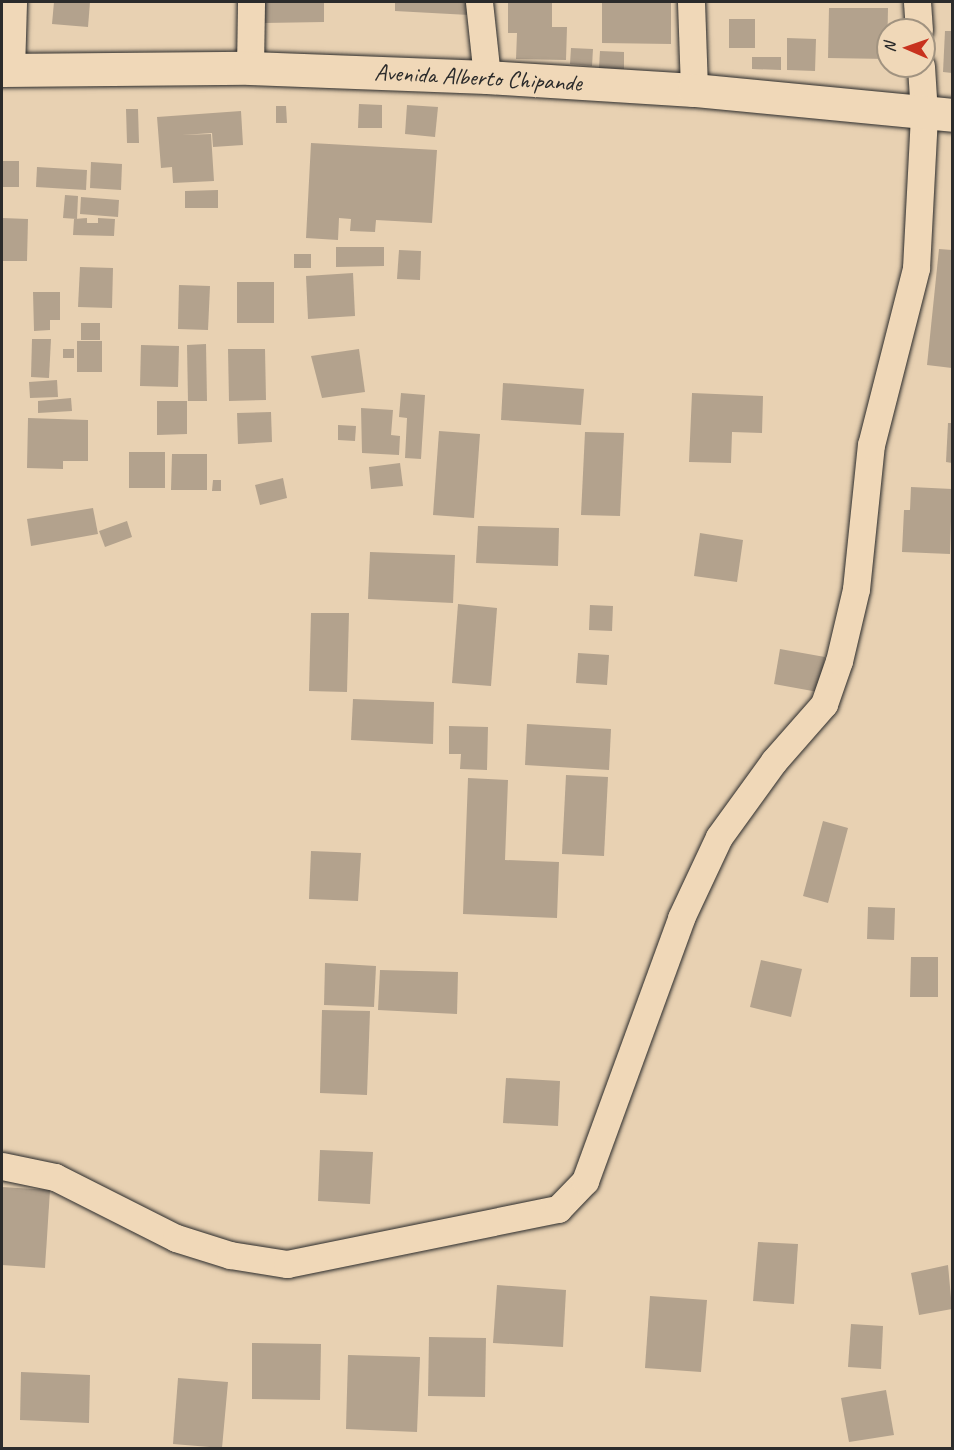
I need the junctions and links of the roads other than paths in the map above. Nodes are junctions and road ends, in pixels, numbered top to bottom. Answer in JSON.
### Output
{"nodes":[{"id":1,"x":13,"y":2,"type":"edge"},
{"id":2,"x":251,"y":2,"type":"edge"},
{"id":3,"x":479,"y":2,"type":"edge"},
{"id":4,"x":691,"y":2,"type":"edge"},
{"id":5,"x":917,"y":2,"type":"edge"},
{"id":6,"x":918,"y":18,"type":"edge"},
{"id":7,"x":250,"y":68,"type":"junction"},
{"id":8,"x":6,"y":70,"type":"edge"},
{"id":9,"x":487,"y":77,"type":"junction"},
{"id":10,"x":925,"y":78,"type":"edge"},
{"id":11,"x":694,"y":90,"type":"junction"},
{"id":12,"x":938,"y":115,"type":"edge"},
{"id":13,"x":2,"y":1166,"type":"edge"}],
"edges":[{"from":1,"to":8,"type":"street"},
{"from":2,"to":7,"type":"street"},
{"from":3,"to":9,"type":"street"},
{"from":4,"to":11,"type":"street"},
{"from":5,"to":6,"type":"street"},
{"from":7,"to":8,"type":"main road","name":"Avenida Alberto Chipande"},
{"from":7,"to":9,"type":"main road","name":"Avenida Alberto Chipande"},
{"from":9,"to":11,"type":"main road","name":"Avenida Alberto Chipande"},
{"from":10,"to":12,"type":"street"},
{"from":11,"to":12,"type":"main road","name":"Avenida Alberto Chipande"},
{"from":12,"to":13,"type":"street"}]}
